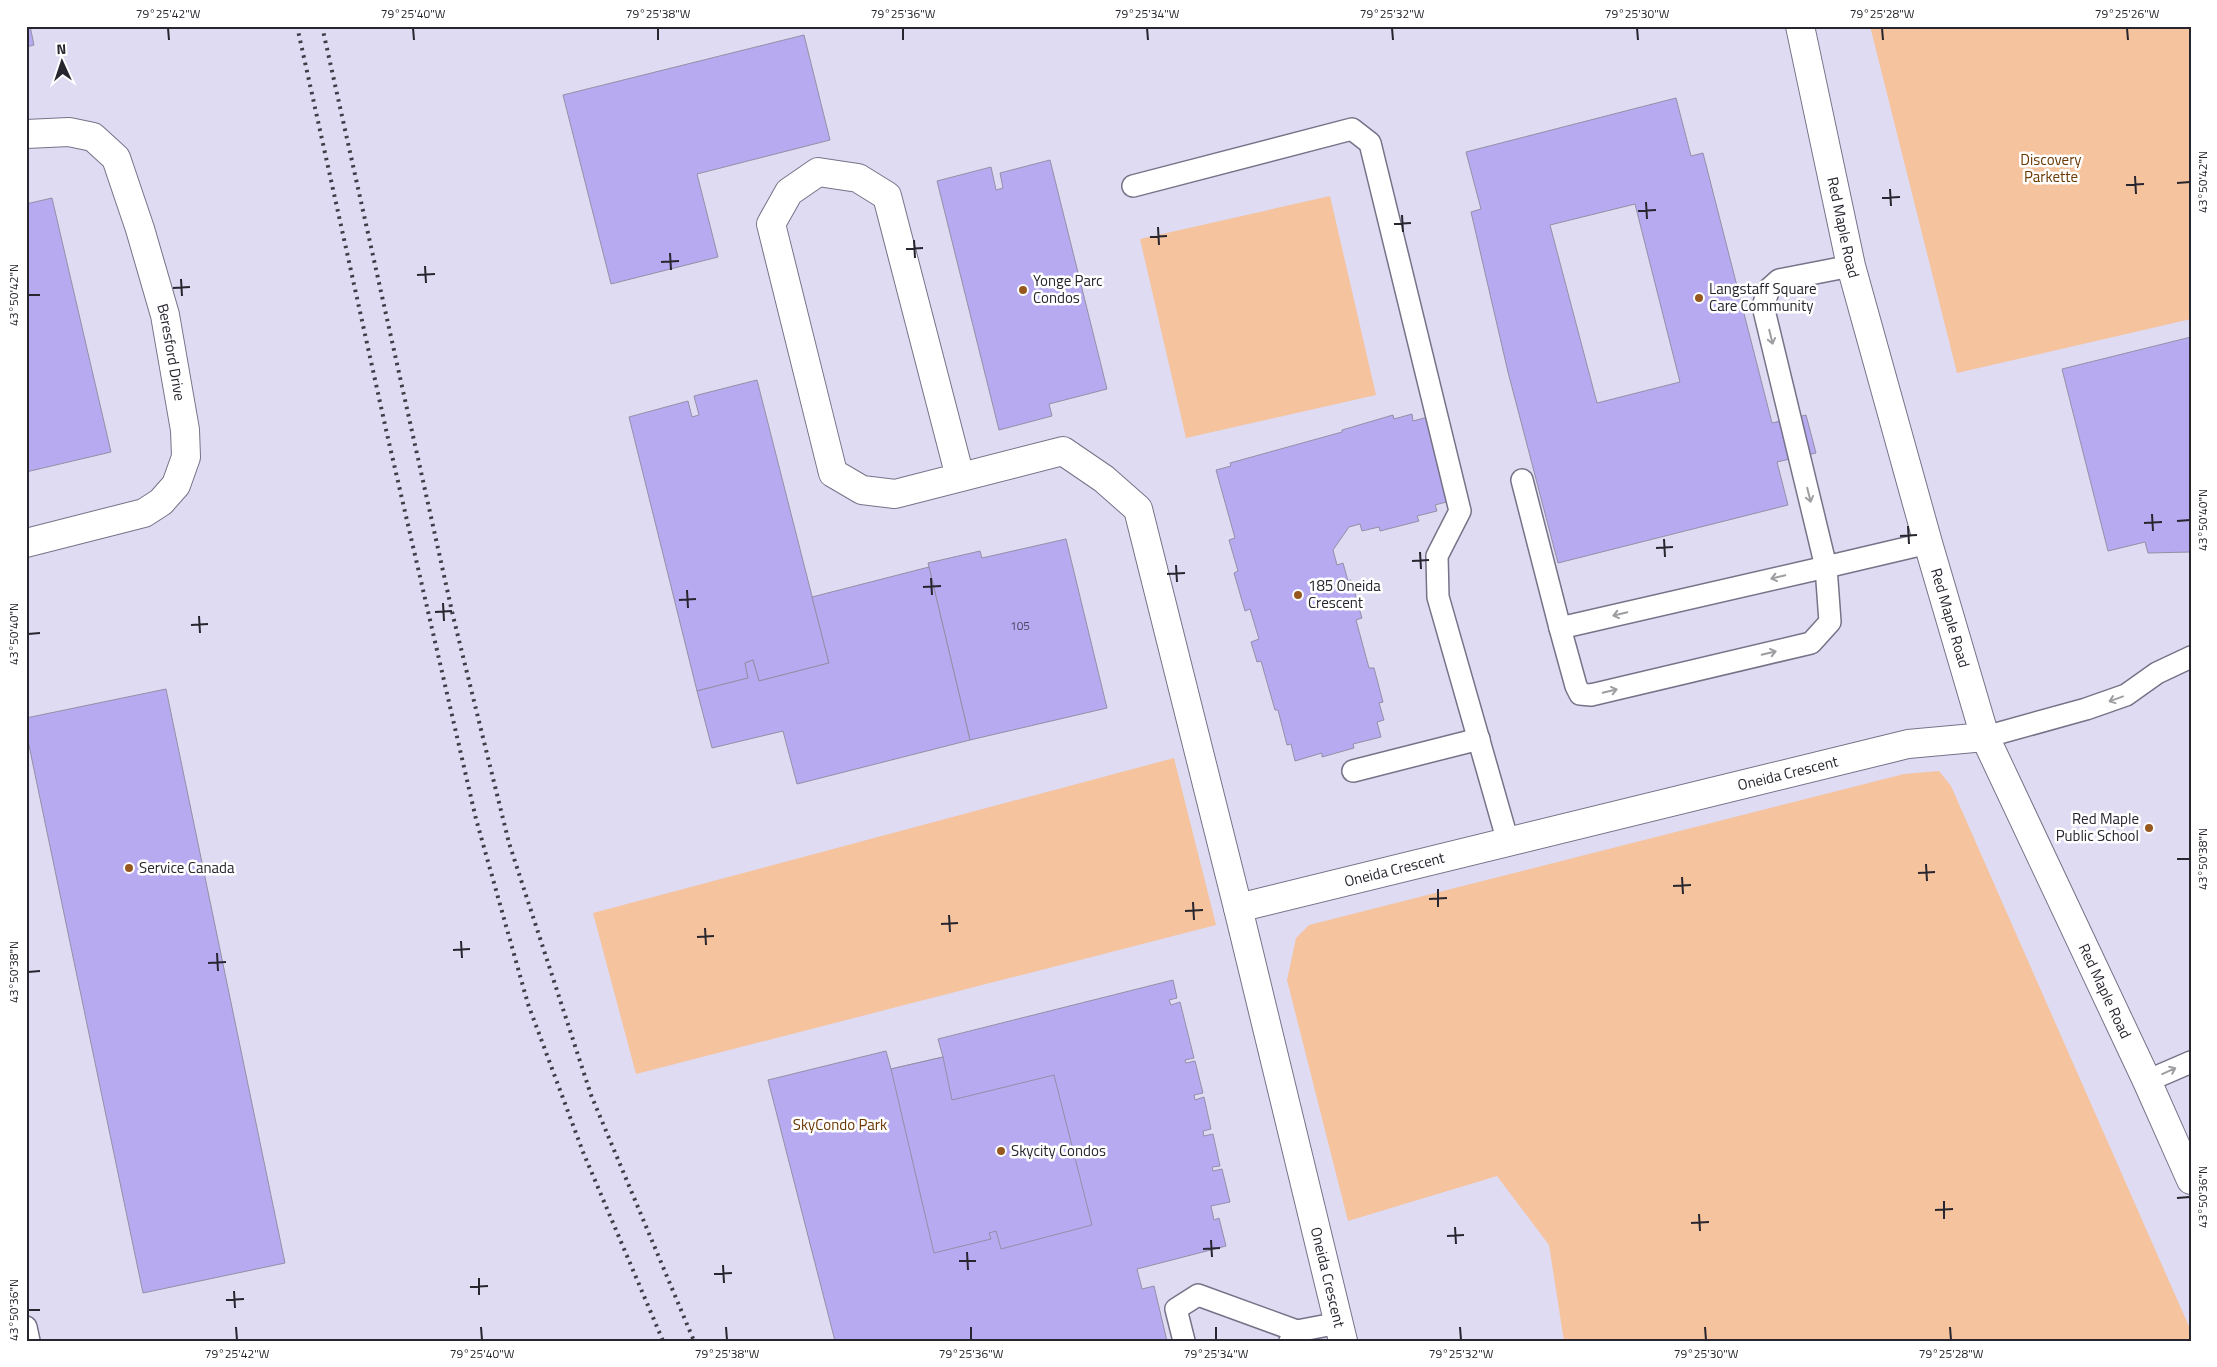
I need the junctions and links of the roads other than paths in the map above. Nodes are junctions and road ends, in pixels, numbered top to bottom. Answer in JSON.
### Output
{"nodes":[{"id":1,"x":1800,"y":26,"type":"edge"},
{"id":2,"x":26,"y":134,"type":"edge"},
{"id":3,"x":1133,"y":186,"type":"dead end"},
{"id":4,"x":1851,"y":266,"type":"junction"},
{"id":5,"x":960,"y":477,"type":"junction"},
{"id":6,"x":1522,"y":480,"type":"dead end"},
{"id":7,"x":26,"y":543,"type":"edge"},
{"id":8,"x":1928,"y":543,"type":"junction"},
{"id":9,"x":1826,"y":566,"type":"junction"},
{"id":10,"x":1560,"y":628,"type":"junction"},
{"id":11,"x":2191,"y":657,"type":"edge"},
{"id":12,"x":1985,"y":737,"type":"junction"},
{"id":13,"x":1479,"y":739,"type":"junction"},
{"id":14,"x":1353,"y":771,"type":"dead end"},
{"id":15,"x":1508,"y":842,"type":"junction"},
{"id":16,"x":1238,"y":908,"type":"junction"},
{"id":17,"x":2191,"y":1062,"type":"edge"},
{"id":18,"x":2147,"y":1081,"type":"junction"},
{"id":19,"x":2191,"y":1180,"type":"edge"},
{"id":20,"x":26,"y":1328,"type":"edge"},
{"id":21,"x":1341,"y":1332,"type":"edge"},
{"id":22,"x":1293,"y":1336,"type":"edge"},
{"id":23,"x":29,"y":1341,"type":"edge"},
{"id":24,"x":1184,"y":1341,"type":"edge"}],
"edges":[{"from":1,"to":4,"type":"street","name":"Red Maple Road"},
{"from":2,"to":7,"type":"street","name":"Beresford Drive"},
{"from":3,"to":13,"type":"lane"},
{"from":4,"to":8,"type":"street","name":"Red Maple Road"},
{"from":4,"to":9,"type":"lane","one_way":true},
{"from":5,"to":5,"type":"street"},
{"from":5,"to":16,"type":"street"},
{"from":6,"to":10,"type":"lane"},
{"from":8,"to":9,"type":"lane"},
{"from":8,"to":12,"type":"street","name":"Red Maple Road"},
{"from":9,"to":10,"type":"lane","one_way":true},
{"from":10,"to":9,"type":"lane","one_way":true},
{"from":11,"to":12,"type":"lane","one_way":true},
{"from":12,"to":15,"type":"street","name":"Oneida Crescent"},
{"from":12,"to":18,"type":"street","name":"Red Maple Road"},
{"from":13,"to":14,"type":"lane"},
{"from":13,"to":15,"type":"lane"},
{"from":15,"to":16,"type":"street","name":"Oneida Crescent"},
{"from":16,"to":21,"type":"street","name":"Oneida Crescent"},
{"from":18,"to":17,"type":"lane","one_way":true},
{"from":18,"to":19,"type":"street","name":"Red Maple Road"},
{"from":20,"to":23,"type":"lane"},
{"from":21,"to":22,"type":"lane"},
{"from":22,"to":24,"type":"lane"}]}
